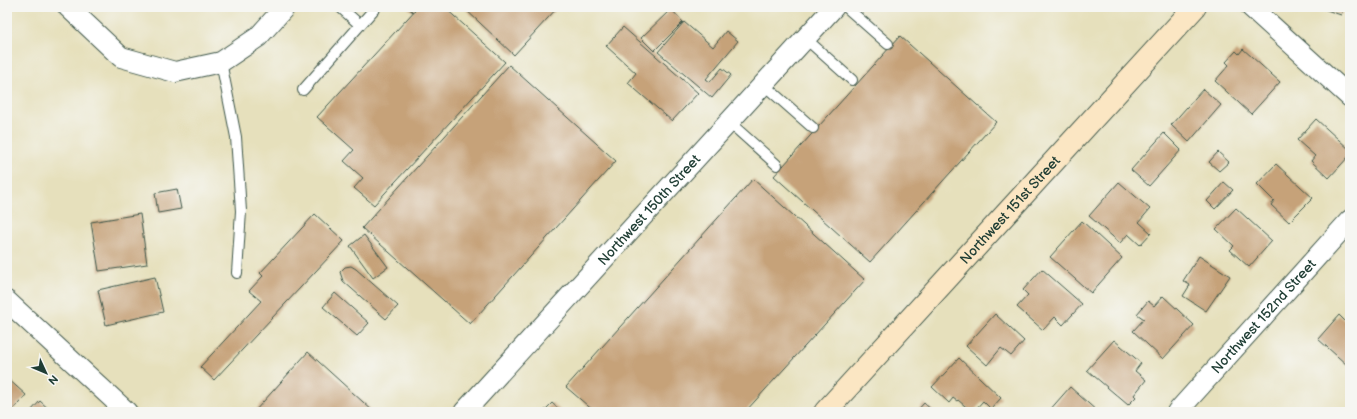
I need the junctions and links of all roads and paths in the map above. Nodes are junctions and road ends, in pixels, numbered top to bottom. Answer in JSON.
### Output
{"nodes":[{"id":1,"x":68,"y":7,"type":"edge"},
{"id":2,"x":285,"y":7,"type":"edge"},
{"id":3,"x":340,"y":7,"type":"edge"},
{"id":4,"x":376,"y":7,"type":"edge"},
{"id":5,"x":834,"y":7,"type":"edge"},
{"id":6,"x":846,"y":7,"type":"edge"},
{"id":7,"x":1195,"y":7,"type":"edge"},
{"id":8,"x":1251,"y":7,"type":"edge"},
{"id":9,"x":360,"y":25,"type":"junction"},
{"id":10,"x":805,"y":38,"type":"junction"},
{"id":11,"x":888,"y":44,"type":"dead end"},
{"id":12,"x":221,"y":62,"type":"junction"},
{"id":13,"x":852,"y":80,"type":"dead end"},
{"id":14,"x":763,"y":84,"type":"junction"},
{"id":15,"x":303,"y":90,"type":"dead end"},
{"id":16,"x":1350,"y":96,"type":"edge"},
{"id":17,"x":728,"y":122,"type":"junction"},
{"id":18,"x":812,"y":128,"type":"dead end"},
{"id":19,"x":777,"y":165,"type":"dead end"},
{"id":20,"x":1350,"y":220,"type":"edge"},
{"id":21,"x":237,"y":273,"type":"dead end"},
{"id":22,"x":7,"y":301,"type":"edge"},
{"id":23,"x":127,"y":412,"type":"edge"},
{"id":24,"x":464,"y":412,"type":"edge"},
{"id":25,"x":826,"y":412,"type":"edge"},
{"id":26,"x":1177,"y":412,"type":"edge"}],
"edges":[{"from":1,"to":12,"type":"street"},
{"from":2,"to":12,"type":"street"},
{"from":3,"to":9,"type":"lane"},
{"from":4,"to":9,"type":"lane"},
{"from":5,"to":10,"type":"street","name":"Northwest 150th Street"},
{"from":6,"to":11,"type":"lane"},
{"from":7,"to":25,"type":"street","name":"Northwest 151st Street"},
{"from":8,"to":16,"type":"street"},
{"from":9,"to":15,"type":"lane"},
{"from":10,"to":13,"type":"lane"},
{"from":10,"to":14,"type":"street","name":"Northwest 150th Street"},
{"from":12,"to":21,"type":"lane"},
{"from":14,"to":17,"type":"street","name":"Northwest 150th Street"},
{"from":14,"to":18,"type":"lane"},
{"from":17,"to":19,"type":"lane"},
{"from":17,"to":24,"type":"street","name":"Northwest 150th Street"},
{"from":20,"to":26,"type":"street","name":"Northwest 152nd Street"},
{"from":22,"to":23,"type":"street"}]}
